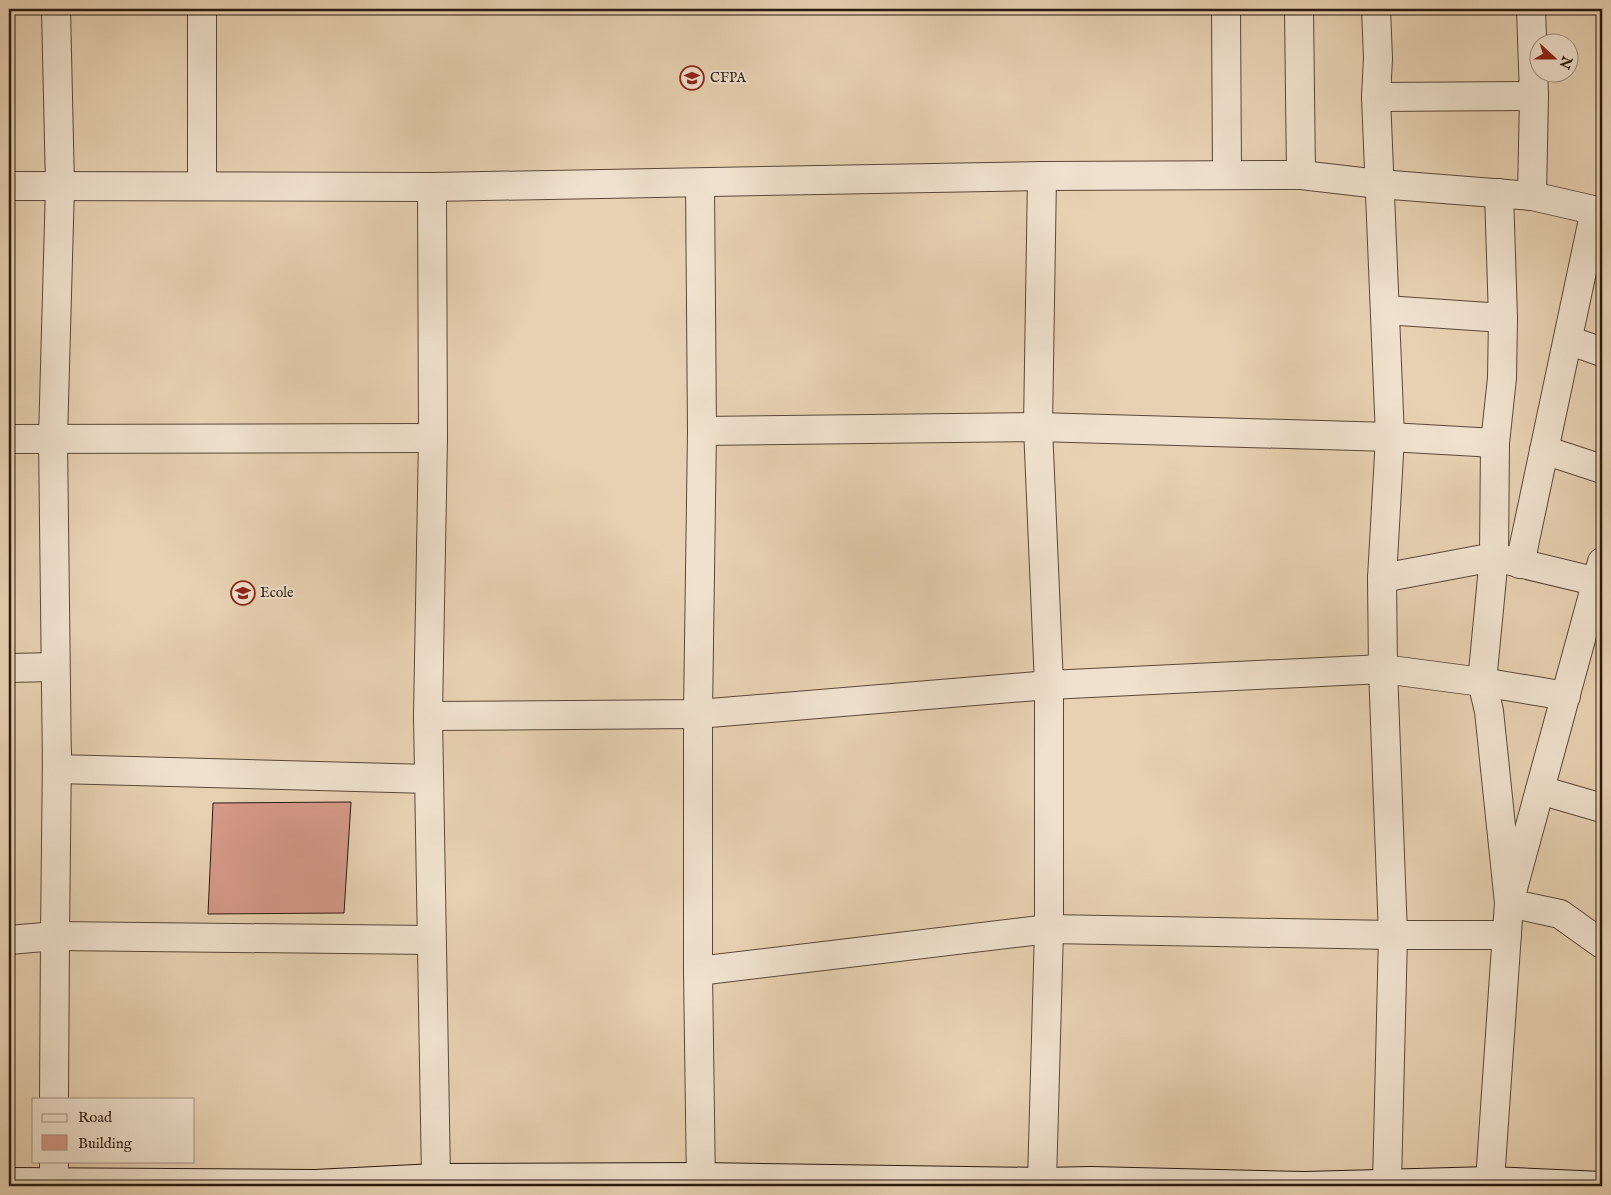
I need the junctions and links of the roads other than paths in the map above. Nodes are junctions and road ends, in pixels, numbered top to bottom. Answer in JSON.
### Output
{"nodes":[{"id":1,"x":56,"y":9,"type":"edge"},
{"id":2,"x":202,"y":9,"type":"edge"},
{"id":3,"x":1226,"y":9,"type":"edge"},
{"id":4,"x":1299,"y":9,"type":"edge"},
{"id":5,"x":1376,"y":9,"type":"edge"},
{"id":6,"x":1532,"y":9,"type":"edge"},
{"id":7,"x":1534,"y":96,"type":"junction"},
{"id":8,"x":1376,"y":98,"type":"junction"},
{"id":9,"x":1226,"y":174,"type":"junction"},
{"id":10,"x":1301,"y":175,"type":"junction"},
{"id":11,"x":1042,"y":176,"type":"junction"},
{"id":12,"x":700,"y":183,"type":"junction"},
{"id":13,"x":1379,"y":184,"type":"junction"},
{"id":14,"x":9,"y":186,"type":"edge"},
{"id":15,"x":60,"y":186,"type":"junction"},
{"id":16,"x":202,"y":186,"type":"junction"},
{"id":17,"x":432,"y":187,"type":"junction"},
{"id":18,"x":1499,"y":193,"type":"junction"},
{"id":19,"x":1532,"y":196,"type":"junction"},
{"id":20,"x":1599,"y":211,"type":"edge"},
{"id":21,"x":1385,"y":310,"type":"junction"},
{"id":22,"x":1503,"y":318,"type":"junction"},
{"id":23,"x":1568,"y":340,"type":"junction"},
{"id":24,"x":1602,"y":352,"type":"edge"},
{"id":25,"x":1038,"y":427,"type":"junction"},
{"id":26,"x":702,"y":431,"type":"junction"},
{"id":27,"x":1390,"y":437,"type":"junction"},
{"id":28,"x":433,"y":438,"type":"junction"},
{"id":29,"x":9,"y":439,"type":"edge"},
{"id":30,"x":53,"y":439,"type":"junction"},
{"id":31,"x":1495,"y":444,"type":"junction"},
{"id":32,"x":1544,"y":450,"type":"junction"},
{"id":33,"x":1602,"y":469,"type":"edge"},
{"id":34,"x":1494,"y":557,"type":"junction"},
{"id":35,"x":1520,"y":564,"type":"junction"},
{"id":36,"x":1600,"y":572,"type":"edge"},
{"id":37,"x":1382,"y":578,"type":"junction"},
{"id":38,"x":1591,"y":642,"type":"edge"},
{"id":39,"x":55,"y":667,"type":"junction"},
{"id":40,"x":9,"y":668,"type":"edge"},
{"id":41,"x":1383,"y":669,"type":"junction"},
{"id":42,"x":1482,"y":682,"type":"junction"},
{"id":43,"x":1050,"y":685,"type":"junction"},
{"id":44,"x":1566,"y":696,"type":"junction"},
{"id":45,"x":698,"y":714,"type":"junction"},
{"id":46,"x":428,"y":716,"type":"junction"},
{"id":47,"x":57,"y":753,"type":"junction"},
{"id":48,"x":429,"y":778,"type":"junction"},
{"id":49,"x":1540,"y":790,"type":"junction"},
{"id":50,"x":1602,"y":808,"type":"edge"},
{"id":51,"x":1509,"y":903,"type":"junction"},
{"id":52,"x":1049,"y":929,"type":"junction"},
{"id":53,"x":1393,"y":935,"type":"junction"},
{"id":54,"x":1507,"y":935,"type":"junction"},
{"id":55,"x":55,"y":936,"type":"junction"},
{"id":56,"x":9,"y":940,"type":"edge"},
{"id":57,"x":431,"y":940,"type":"junction"},
{"id":58,"x":1602,"y":944,"type":"edge"},
{"id":59,"x":698,"y":971,"type":"junction"},
{"id":60,"x":54,"y":1098,"type":"edge"},
{"id":61,"x":54,"y":1172,"type":"edge"},
{"id":62,"x":436,"y":1178,"type":"junction"},
{"id":63,"x":701,"y":1181,"type":"edge"},
{"id":64,"x":1490,"y":1181,"type":"junction"},
{"id":65,"x":1042,"y":1182,"type":"junction"},
{"id":66,"x":1387,"y":1183,"type":"junction"},
{"id":67,"x":11,"y":1184,"type":"edge"},
{"id":68,"x":1091,"y":1184,"type":"edge"},
{"id":69,"x":1456,"y":1184,"type":"edge"},
{"id":70,"x":315,"y":1185,"type":"edge"},
{"id":71,"x":1602,"y":1186,"type":"edge"}],
"edges":[{"from":1,"to":15,"type":"street"},
{"from":2,"to":16,"type":"street"},
{"from":3,"to":9,"type":"street"},
{"from":4,"to":10,"type":"street"},
{"from":5,"to":8,"type":"street"},
{"from":6,"to":7,"type":"street"},
{"from":7,"to":8,"type":"street"},
{"from":7,"to":19,"type":"street"},
{"from":8,"to":13,"type":"street"},
{"from":9,"to":10,"type":"street"},
{"from":9,"to":11,"type":"street"},
{"from":10,"to":13,"type":"street"},
{"from":11,"to":12,"type":"street"},
{"from":11,"to":25,"type":"street"},
{"from":12,"to":17,"type":"street"},
{"from":12,"to":26,"type":"street"},
{"from":13,"to":18,"type":"street"},
{"from":13,"to":21,"type":"street"},
{"from":14,"to":15,"type":"street"},
{"from":15,"to":16,"type":"street"},
{"from":15,"to":30,"type":"street"},
{"from":16,"to":17,"type":"street"},
{"from":17,"to":28,"type":"street"},
{"from":18,"to":19,"type":"street"},
{"from":18,"to":22,"type":"street"},
{"from":19,"to":20,"type":"street"},
{"from":20,"to":23,"type":"street"},
{"from":21,"to":22,"type":"street"},
{"from":21,"to":27,"type":"street"},
{"from":22,"to":31,"type":"street"},
{"from":23,"to":24,"type":"street"},
{"from":23,"to":32,"type":"street"},
{"from":25,"to":26,"type":"street"},
{"from":25,"to":27,"type":"street"},
{"from":25,"to":43,"type":"street"},
{"from":26,"to":45,"type":"street"},
{"from":27,"to":31,"type":"street"},
{"from":27,"to":37,"type":"street"},
{"from":28,"to":30,"type":"street"},
{"from":28,"to":46,"type":"street"},
{"from":29,"to":30,"type":"street"},
{"from":30,"to":39,"type":"street"},
{"from":31,"to":34,"type":"street"},
{"from":32,"to":33,"type":"street"},
{"from":32,"to":35,"type":"street"},
{"from":34,"to":35,"type":"street"},
{"from":34,"to":37,"type":"street"},
{"from":34,"to":42,"type":"street"},
{"from":35,"to":36,"type":"street"},
{"from":36,"to":38,"type":"street"},
{"from":37,"to":41,"type":"street"},
{"from":38,"to":44,"type":"street"},
{"from":39,"to":40,"type":"street"},
{"from":39,"to":47,"type":"street"},
{"from":41,"to":42,"type":"street"},
{"from":41,"to":43,"type":"street"},
{"from":41,"to":53,"type":"street"},
{"from":42,"to":44,"type":"street"},
{"from":42,"to":51,"type":"street"},
{"from":43,"to":45,"type":"street"},
{"from":43,"to":52,"type":"street"},
{"from":44,"to":49,"type":"street"},
{"from":45,"to":46,"type":"street"},
{"from":45,"to":59,"type":"street"},
{"from":46,"to":48,"type":"street"},
{"from":47,"to":48,"type":"street"},
{"from":47,"to":55,"type":"street"},
{"from":48,"to":57,"type":"street"},
{"from":49,"to":50,"type":"street"},
{"from":49,"to":51,"type":"street"},
{"from":51,"to":54,"type":"street"},
{"from":51,"to":58,"type":"street"},
{"from":52,"to":53,"type":"street"},
{"from":52,"to":59,"type":"street"},
{"from":52,"to":65,"type":"street"},
{"from":53,"to":54,"type":"street"},
{"from":53,"to":66,"type":"street"},
{"from":54,"to":64,"type":"street"},
{"from":55,"to":56,"type":"street"},
{"from":55,"to":57,"type":"street"},
{"from":55,"to":60,"type":"street"},
{"from":57,"to":62,"type":"street"},
{"from":59,"to":63,"type":"street"},
{"from":61,"to":67,"type":"street"},
{"from":61,"to":70,"type":"street"},
{"from":62,"to":63,"type":"street"},
{"from":62,"to":70,"type":"street"},
{"from":63,"to":65,"type":"street"},
{"from":64,"to":69,"type":"street"},
{"from":64,"to":71,"type":"street"},
{"from":65,"to":68,"type":"street"},
{"from":66,"to":68,"type":"street"},
{"from":66,"to":69,"type":"street"}]}
